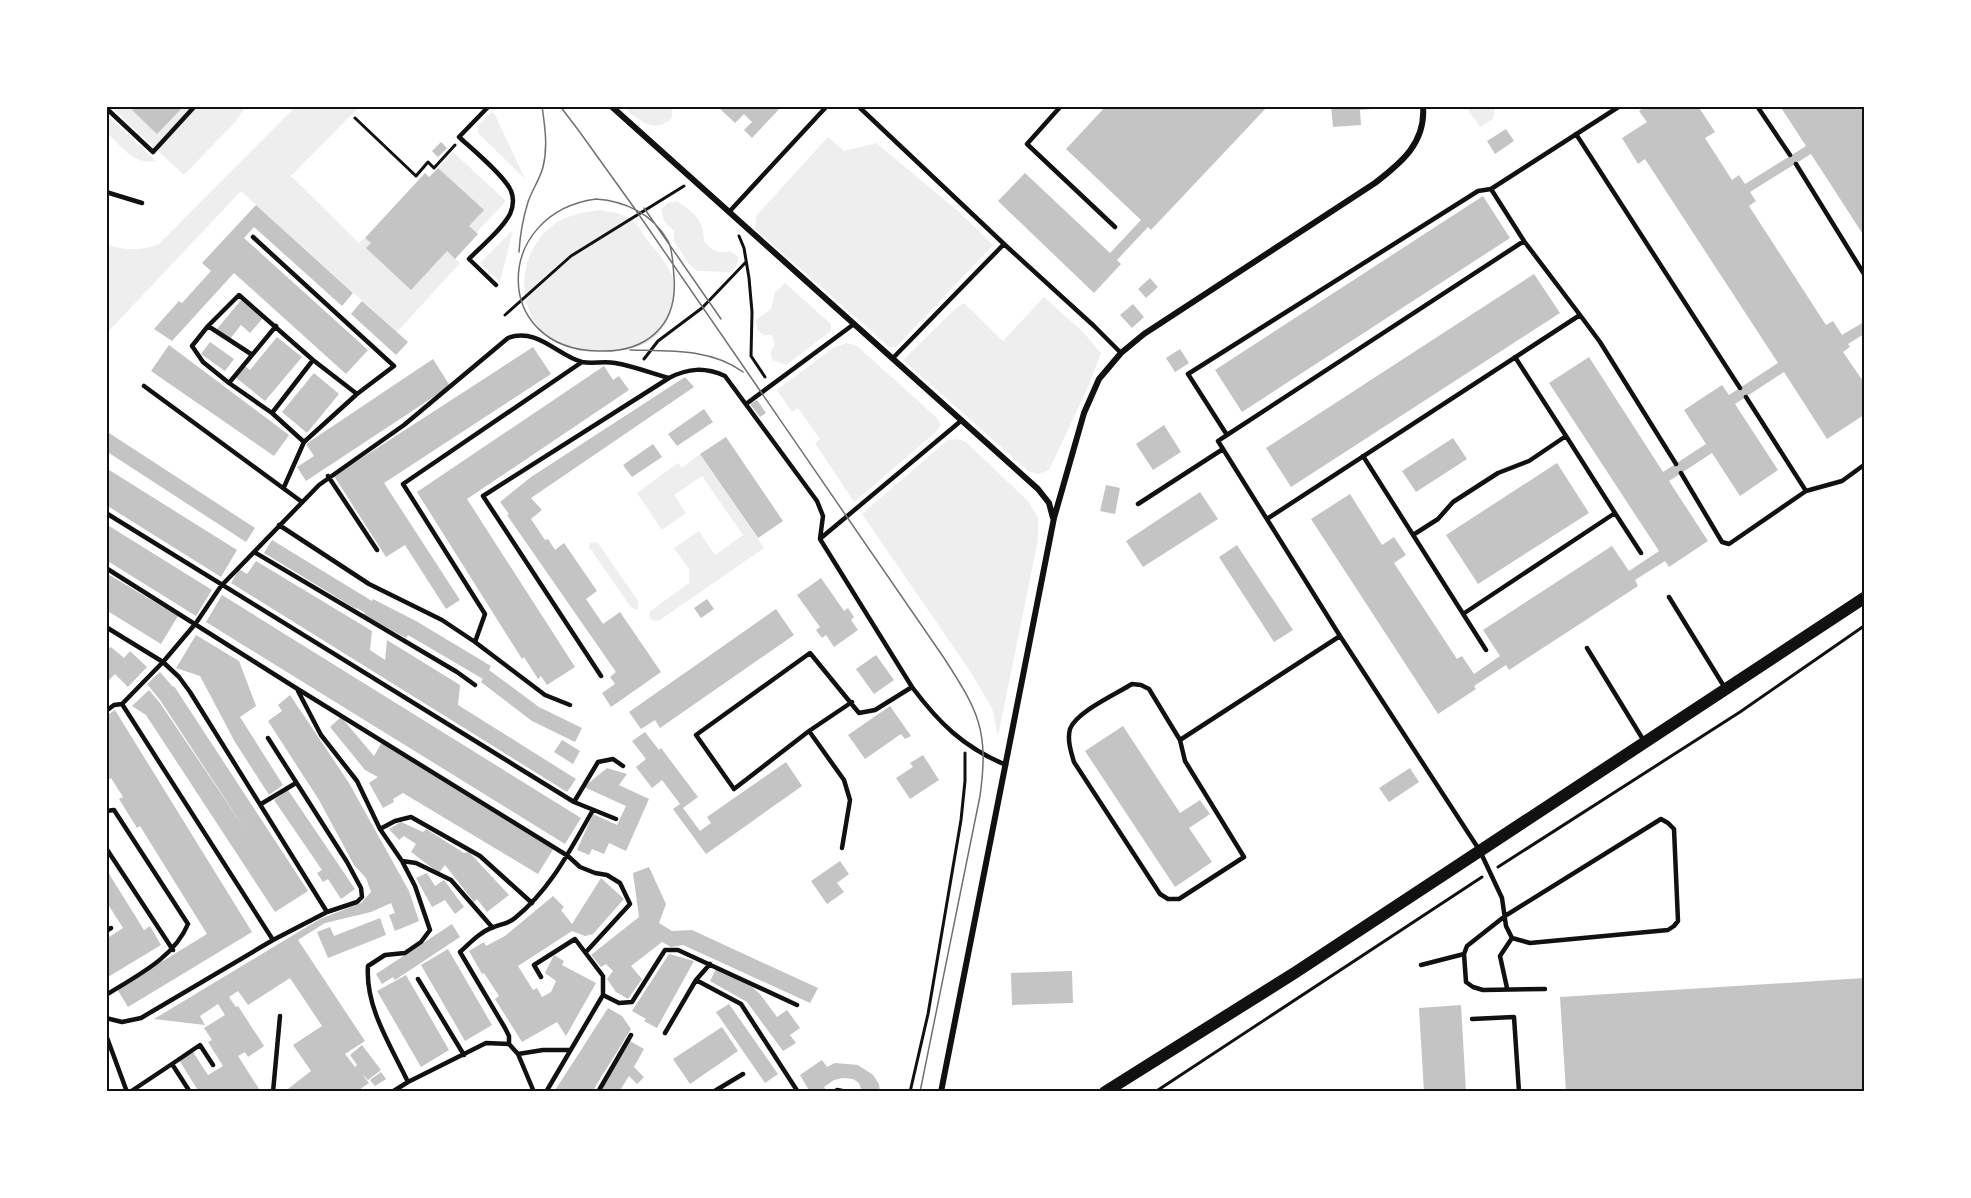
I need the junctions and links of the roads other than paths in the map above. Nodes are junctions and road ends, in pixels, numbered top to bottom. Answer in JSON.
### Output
{"nodes":[{"id":1,"x":195,"y":106,"type":"edge"},
{"id":2,"x":489,"y":106,"type":"edge"},
{"id":3,"x":611,"y":106,"type":"edge"},
{"id":4,"x":827,"y":106,"type":"edge"},
{"id":5,"x":858,"y":106,"type":"edge"},
{"id":6,"x":1060,"y":106,"type":"edge"},
{"id":7,"x":1423,"y":106,"type":"edge"},
{"id":8,"x":1620,"y":106,"type":"edge"},
{"id":9,"x":1757,"y":106,"type":"edge"},
{"id":10,"x":106,"y":108,"type":"edge"},
{"id":11,"x":1576,"y":134,"type":"junction"},
{"id":12,"x":1790,"y":155,"type":"dead end"},
{"id":13,"x":1796,"y":164,"type":"dead end"},
{"id":14,"x":1491,"y":189,"type":"junction"},
{"id":15,"x":106,"y":192,"type":"edge"},
{"id":16,"x":142,"y":204,"type":"dead end"},
{"id":17,"x":729,"y":212,"type":"junction"},
{"id":18,"x":1115,"y":227,"type":"dead end"},
{"id":19,"x":253,"y":237,"type":"dead end"},
{"id":20,"x":1524,"y":241,"type":"junction"},
{"id":21,"x":1004,"y":244,"type":"junction"},
{"id":22,"x":1864,"y":273,"type":"edge"},
{"id":23,"x":496,"y":285,"type":"dead end"},
{"id":24,"x":1580,"y":315,"type":"junction"},
{"id":25,"x":854,"y":324,"type":"junction"},
{"id":26,"x":208,"y":326,"type":"junction"},
{"id":27,"x":276,"y":326,"type":"junction"},
{"id":28,"x":1121,"y":353,"type":"junction"},
{"id":29,"x":251,"y":354,"type":"junction"},
{"id":30,"x":1515,"y":357,"type":"junction"},
{"id":31,"x":893,"y":358,"type":"junction"},
{"id":32,"x":313,"y":360,"type":"junction"},
{"id":33,"x":582,"y":362,"type":"junction"},
{"id":34,"x":669,"y":378,"type":"junction"},
{"id":35,"x":229,"y":384,"type":"junction"},
{"id":36,"x":144,"y":386,"type":"dead end"},
{"id":37,"x":1740,"y":388,"type":"dead end"},
{"id":38,"x":357,"y":394,"type":"junction"},
{"id":39,"x":1746,"y":398,"type":"dead end"},
{"id":40,"x":746,"y":404,"type":"junction"},
{"id":41,"x":272,"y":413,"type":"junction"},
{"id":42,"x":962,"y":420,"type":"junction"},
{"id":43,"x":1227,"y":435,"type":"junction"},
{"id":44,"x":1566,"y":436,"type":"junction"},
{"id":45,"x":304,"y":442,"type":"junction"},
{"id":46,"x":1222,"y":449,"type":"junction"},
{"id":47,"x":1363,"y":456,"type":"junction"},
{"id":48,"x":1676,"y":464,"type":"dead end"},
{"id":49,"x":1864,"y":465,"type":"edge"},
{"id":50,"x":1681,"y":473,"type":"dead end"},
{"id":51,"x":328,"y":476,"type":"junction"},
{"id":52,"x":284,"y":487,"type":"junction"},
{"id":53,"x":1806,"y":491,"type":"junction"},
{"id":54,"x":302,"y":502,"type":"junction"},
{"id":55,"x":1137,"y":504,"type":"dead end"},
{"id":56,"x":106,"y":513,"type":"edge"},
{"id":57,"x":1615,"y":513,"type":"junction"},
{"id":58,"x":1054,"y":518,"type":"junction"},
{"id":59,"x":1267,"y":519,"type":"junction"},
{"id":60,"x":279,"y":525,"type":"junction"},
{"id":61,"x":1413,"y":535,"type":"junction"},
{"id":62,"x":820,"y":539,"type":"junction"},
{"id":63,"x":377,"y":550,"type":"dead end"},
{"id":64,"x":254,"y":552,"type":"junction"},
{"id":65,"x":1641,"y":553,"type":"dead end"},
{"id":66,"x":106,"y":568,"type":"edge"},
{"id":67,"x":221,"y":586,"type":"junction"},
{"id":68,"x":1669,"y":597,"type":"dead end"},
{"id":69,"x":1864,"y":598,"type":"edge"},
{"id":70,"x":1463,"y":614,"type":"junction"},
{"id":71,"x":196,"y":623,"type":"junction"},
{"id":72,"x":106,"y":627,"type":"edge"},
{"id":73,"x":1340,"y":636,"type":"junction"},
{"id":74,"x":475,"y":642,"type":"junction"},
{"id":75,"x":1587,"y":648,"type":"dead end"},
{"id":76,"x":1486,"y":650,"type":"dead end"},
{"id":77,"x":163,"y":662,"type":"junction"},
{"id":78,"x":601,"y":676,"type":"dead end"},
{"id":79,"x":475,"y":685,"type":"dead end"},
{"id":80,"x":912,"y":687,"type":"junction"},
{"id":81,"x":296,"y":688,"type":"junction"},
{"id":82,"x":1726,"y":690,"type":"junction"},
{"id":83,"x":852,"y":702,"type":"junction"},
{"id":84,"x":122,"y":704,"type":"junction"},
{"id":85,"x":570,"y":705,"type":"dead end"},
{"id":86,"x":106,"y":711,"type":"edge"},
{"id":87,"x":809,"y":731,"type":"junction"},
{"id":88,"x":268,"y":738,"type":"dead end"},
{"id":89,"x":1180,"y":740,"type":"junction"},
{"id":90,"x":1645,"y":743,"type":"junction"},
{"id":91,"x":1006,"y":765,"type":"junction"},
{"id":92,"x":623,"y":766,"type":"dead end"},
{"id":93,"x":296,"y":783,"type":"junction"},
{"id":94,"x":574,"y":802,"type":"junction"},
{"id":95,"x":261,"y":804,"type":"junction"},
{"id":96,"x":106,"y":810,"type":"edge"},
{"id":97,"x":593,"y":810,"type":"junction"},
{"id":98,"x":616,"y":819,"type":"dead end"},
{"id":99,"x":380,"y":829,"type":"junction"},
{"id":100,"x":106,"y":848,"type":"edge"},
{"id":101,"x":843,"y":848,"type":"dead end"},
{"id":102,"x":1480,"y":851,"type":"junction"},
{"id":103,"x":568,"y":856,"type":"junction"},
{"id":104,"x":402,"y":861,"type":"junction"},
{"id":105,"x":532,"y":903,"type":"junction"},
{"id":106,"x":327,"y":912,"type":"junction"},
{"id":107,"x":1505,"y":916,"type":"junction"},
{"id":108,"x":492,"y":927,"type":"junction"},
{"id":109,"x":1512,"y":938,"type":"junction"},
{"id":110,"x":273,"y":940,"type":"junction"},
{"id":111,"x":172,"y":950,"type":"junction"},
{"id":112,"x":586,"y":952,"type":"junction"},
{"id":113,"x":1464,"y":954,"type":"junction"},
{"id":114,"x":710,"y":964,"type":"junction"},
{"id":115,"x":1421,"y":965,"type":"dead end"},
{"id":116,"x":541,"y":977,"type":"dead end"},
{"id":117,"x":418,"y":979,"type":"dead end"},
{"id":118,"x":696,"y":980,"type":"junction"},
{"id":119,"x":1507,"y":988,"type":"junction"},
{"id":120,"x":1545,"y":989,"type":"dead end"},
{"id":121,"x":603,"y":994,"type":"junction"},
{"id":122,"x":106,"y":995,"type":"edge"},
{"id":123,"x":797,"y":1005,"type":"dead end"},
{"id":124,"x":280,"y":1016,"type":"dead end"},
{"id":125,"x":106,"y":1018,"type":"edge"},
{"id":126,"x":1472,"y":1019,"type":"dead end"},
{"id":127,"x":665,"y":1033,"type":"dead end"},
{"id":128,"x":106,"y":1035,"type":"edge"},
{"id":129,"x":631,"y":1035,"type":"dead end"},
{"id":130,"x":107,"y":1042,"type":"edge"},
{"id":131,"x":510,"y":1044,"type":"junction"},
{"id":132,"x":570,"y":1050,"type":"junction"},
{"id":133,"x":518,"y":1054,"type":"junction"},
{"id":134,"x":464,"y":1055,"type":"junction"},
{"id":135,"x":172,"y":1064,"type":"junction"},
{"id":136,"x":213,"y":1065,"type":"dead end"},
{"id":137,"x":743,"y":1074,"type":"dead end"},
{"id":138,"x":408,"y":1082,"type":"junction"},
{"id":139,"x":837,"y":1090,"type":"dead end"},
{"id":140,"x":129,"y":1092,"type":"edge"},
{"id":141,"x":190,"y":1092,"type":"edge"},
{"id":142,"x":273,"y":1092,"type":"edge"},
{"id":143,"x":392,"y":1092,"type":"edge"},
{"id":144,"x":534,"y":1092,"type":"edge"},
{"id":145,"x":546,"y":1092,"type":"edge"},
{"id":146,"x":598,"y":1092,"type":"edge"},
{"id":147,"x":713,"y":1092,"type":"edge"},
{"id":148,"x":798,"y":1092,"type":"edge"},
{"id":149,"x":848,"y":1092,"type":"edge"},
{"id":150,"x":941,"y":1092,"type":"edge"},
{"id":151,"x":1105,"y":1092,"type":"edge"},
{"id":152,"x":1519,"y":1092,"type":"edge"}],
"edges":[{"from":1,"to":10,"type":"lane"},
{"from":2,"to":23,"type":"lane"},
{"from":3,"to":17,"type":"street"},
{"from":4,"to":17,"type":"lane"},
{"from":5,"to":21,"type":"lane"},
{"from":6,"to":18,"type":"lane"},
{"from":7,"to":28,"type":"street"},
{"from":8,"to":11,"type":"lane"},
{"from":9,"to":12,"type":"lane"},
{"from":11,"to":14,"type":"lane"},
{"from":11,"to":37,"type":"lane"},
{"from":13,"to":22,"type":"lane"},
{"from":14,"to":20,"type":"lane"},
{"from":14,"to":43,"type":"lane"},
{"from":15,"to":16,"type":"lane"},
{"from":17,"to":25,"type":"street"},
{"from":19,"to":38,"type":"lane"},
{"from":20,"to":24,"type":"lane"},
{"from":20,"to":43,"type":"lane"},
{"from":21,"to":28,"type":"lane"},
{"from":21,"to":31,"type":"lane"},
{"from":24,"to":30,"type":"lane"},
{"from":24,"to":48,"type":"lane"},
{"from":25,"to":31,"type":"street"},
{"from":25,"to":40,"type":"lane"},
{"from":26,"to":27,"type":"lane"},
{"from":26,"to":29,"type":"lane"},
{"from":26,"to":35,"type":"lane"},
{"from":27,"to":29,"type":"lane"},
{"from":27,"to":32,"type":"lane"},
{"from":28,"to":58,"type":"street"},
{"from":29,"to":35,"type":"lane"},
{"from":30,"to":44,"type":"lane"},
{"from":30,"to":47,"type":"lane"},
{"from":31,"to":42,"type":"street"},
{"from":32,"to":38,"type":"lane"},
{"from":32,"to":41,"type":"lane"},
{"from":33,"to":34,"type":"lane"},
{"from":33,"to":51,"type":"lane"},
{"from":33,"to":74,"type":"lane"},
{"from":34,"to":40,"type":"lane"},
{"from":34,"to":78,"type":"lane"},
{"from":35,"to":41,"type":"lane"},
{"from":36,"to":52,"type":"lane"},
{"from":38,"to":45,"type":"lane"},
{"from":39,"to":53,"type":"lane"},
{"from":40,"to":62,"type":"lane"},
{"from":41,"to":45,"type":"lane"},
{"from":42,"to":58,"type":"street"},
{"from":42,"to":62,"type":"lane"},
{"from":43,"to":46,"type":"lane"},
{"from":44,"to":57,"type":"lane"},
{"from":44,"to":61,"type":"lane"},
{"from":45,"to":52,"type":"lane"},
{"from":46,"to":55,"type":"lane"},
{"from":46,"to":59,"type":"lane"},
{"from":47,"to":59,"type":"lane"},
{"from":47,"to":61,"type":"lane"},
{"from":49,"to":53,"type":"lane"},
{"from":50,"to":53,"type":"lane"},
{"from":51,"to":54,"type":"lane"},
{"from":51,"to":63,"type":"lane"},
{"from":52,"to":54,"type":"lane"},
{"from":54,"to":60,"type":"lane"},
{"from":56,"to":67,"type":"lane"},
{"from":57,"to":65,"type":"lane"},
{"from":57,"to":70,"type":"lane"},
{"from":58,"to":91,"type":"street"},
{"from":59,"to":73,"type":"lane"},
{"from":60,"to":64,"type":"lane"},
{"from":60,"to":74,"type":"lane"},
{"from":61,"to":70,"type":"lane"},
{"from":62,"to":80,"type":"lane"},
{"from":64,"to":67,"type":"lane"},
{"from":64,"to":79,"type":"lane"},
{"from":66,"to":71,"type":"lane"},
{"from":67,"to":71,"type":"lane"},
{"from":67,"to":94,"type":"lane"},
{"from":68,"to":82,"type":"lane"},
{"from":69,"to":82,"type":"main road"},
{"from":70,"to":76,"type":"lane"},
{"from":71,"to":77,"type":"lane"},
{"from":71,"to":81,"type":"lane"},
{"from":72,"to":77,"type":"lane"},
{"from":73,"to":89,"type":"lane"},
{"from":73,"to":102,"type":"lane"},
{"from":74,"to":85,"type":"lane"},
{"from":75,"to":90,"type":"lane"},
{"from":77,"to":84,"type":"lane"},
{"from":77,"to":95,"type":"lane"},
{"from":80,"to":83,"type":"lane"},
{"from":80,"to":91,"type":"lane"},
{"from":81,"to":99,"type":"lane"},
{"from":81,"to":103,"type":"lane"},
{"from":82,"to":90,"type":"main road"},
{"from":83,"to":87,"type":"lane"},
{"from":83,"to":87,"type":"lane"},
{"from":84,"to":86,"type":"lane"},
{"from":84,"to":110,"type":"lane"},
{"from":87,"to":101,"type":"lane"},
{"from":88,"to":93,"type":"lane"},
{"from":89,"to":89,"type":"lane"},
{"from":90,"to":102,"type":"main road"},
{"from":91,"to":150,"type":"street"},
{"from":92,"to":94,"type":"lane"},
{"from":93,"to":95,"type":"lane"},
{"from":93,"to":106,"type":"lane"},
{"from":94,"to":97,"type":"lane"},
{"from":95,"to":106,"type":"lane"},
{"from":96,"to":111,"type":"lane"},
{"from":97,"to":98,"type":"lane"},
{"from":97,"to":103,"type":"lane"},
{"from":99,"to":104,"type":"lane"},
{"from":99,"to":105,"type":"lane"},
{"from":100,"to":111,"type":"lane"},
{"from":102,"to":107,"type":"lane"},
{"from":102,"to":151,"type":"main road"},
{"from":103,"to":105,"type":"lane"},
{"from":103,"to":112,"type":"lane"},
{"from":104,"to":108,"type":"lane"},
{"from":104,"to":138,"type":"lane"},
{"from":105,"to":108,"type":"lane"},
{"from":106,"to":110,"type":"lane"},
{"from":107,"to":109,"type":"lane"},
{"from":107,"to":109,"type":"lane"},
{"from":107,"to":113,"type":"lane"},
{"from":108,"to":131,"type":"lane"},
{"from":109,"to":119,"type":"lane"},
{"from":110,"to":125,"type":"lane"},
{"from":111,"to":122,"type":"lane"},
{"from":112,"to":116,"type":"lane"},
{"from":112,"to":121,"type":"lane"},
{"from":113,"to":115,"type":"lane"},
{"from":113,"to":119,"type":"lane"},
{"from":114,"to":118,"type":"lane"},
{"from":114,"to":121,"type":"lane"},
{"from":114,"to":123,"type":"lane"},
{"from":117,"to":134,"type":"lane"},
{"from":118,"to":127,"type":"lane"},
{"from":118,"to":148,"type":"lane"},
{"from":119,"to":120,"type":"lane"},
{"from":121,"to":132,"type":"lane"},
{"from":124,"to":142,"type":"lane"},
{"from":126,"to":152,"type":"lane"},
{"from":128,"to":130,"type":"lane"},
{"from":129,"to":146,"type":"lane"},
{"from":130,"to":140,"type":"lane"},
{"from":131,"to":133,"type":"lane"},
{"from":131,"to":134,"type":"lane"},
{"from":132,"to":133,"type":"lane"},
{"from":132,"to":145,"type":"lane"},
{"from":133,"to":144,"type":"lane"},
{"from":134,"to":138,"type":"lane"},
{"from":135,"to":136,"type":"lane"},
{"from":135,"to":140,"type":"lane"},
{"from":135,"to":141,"type":"lane"},
{"from":137,"to":147,"type":"lane"},
{"from":138,"to":143,"type":"lane"},
{"from":139,"to":149,"type":"lane"}]}
